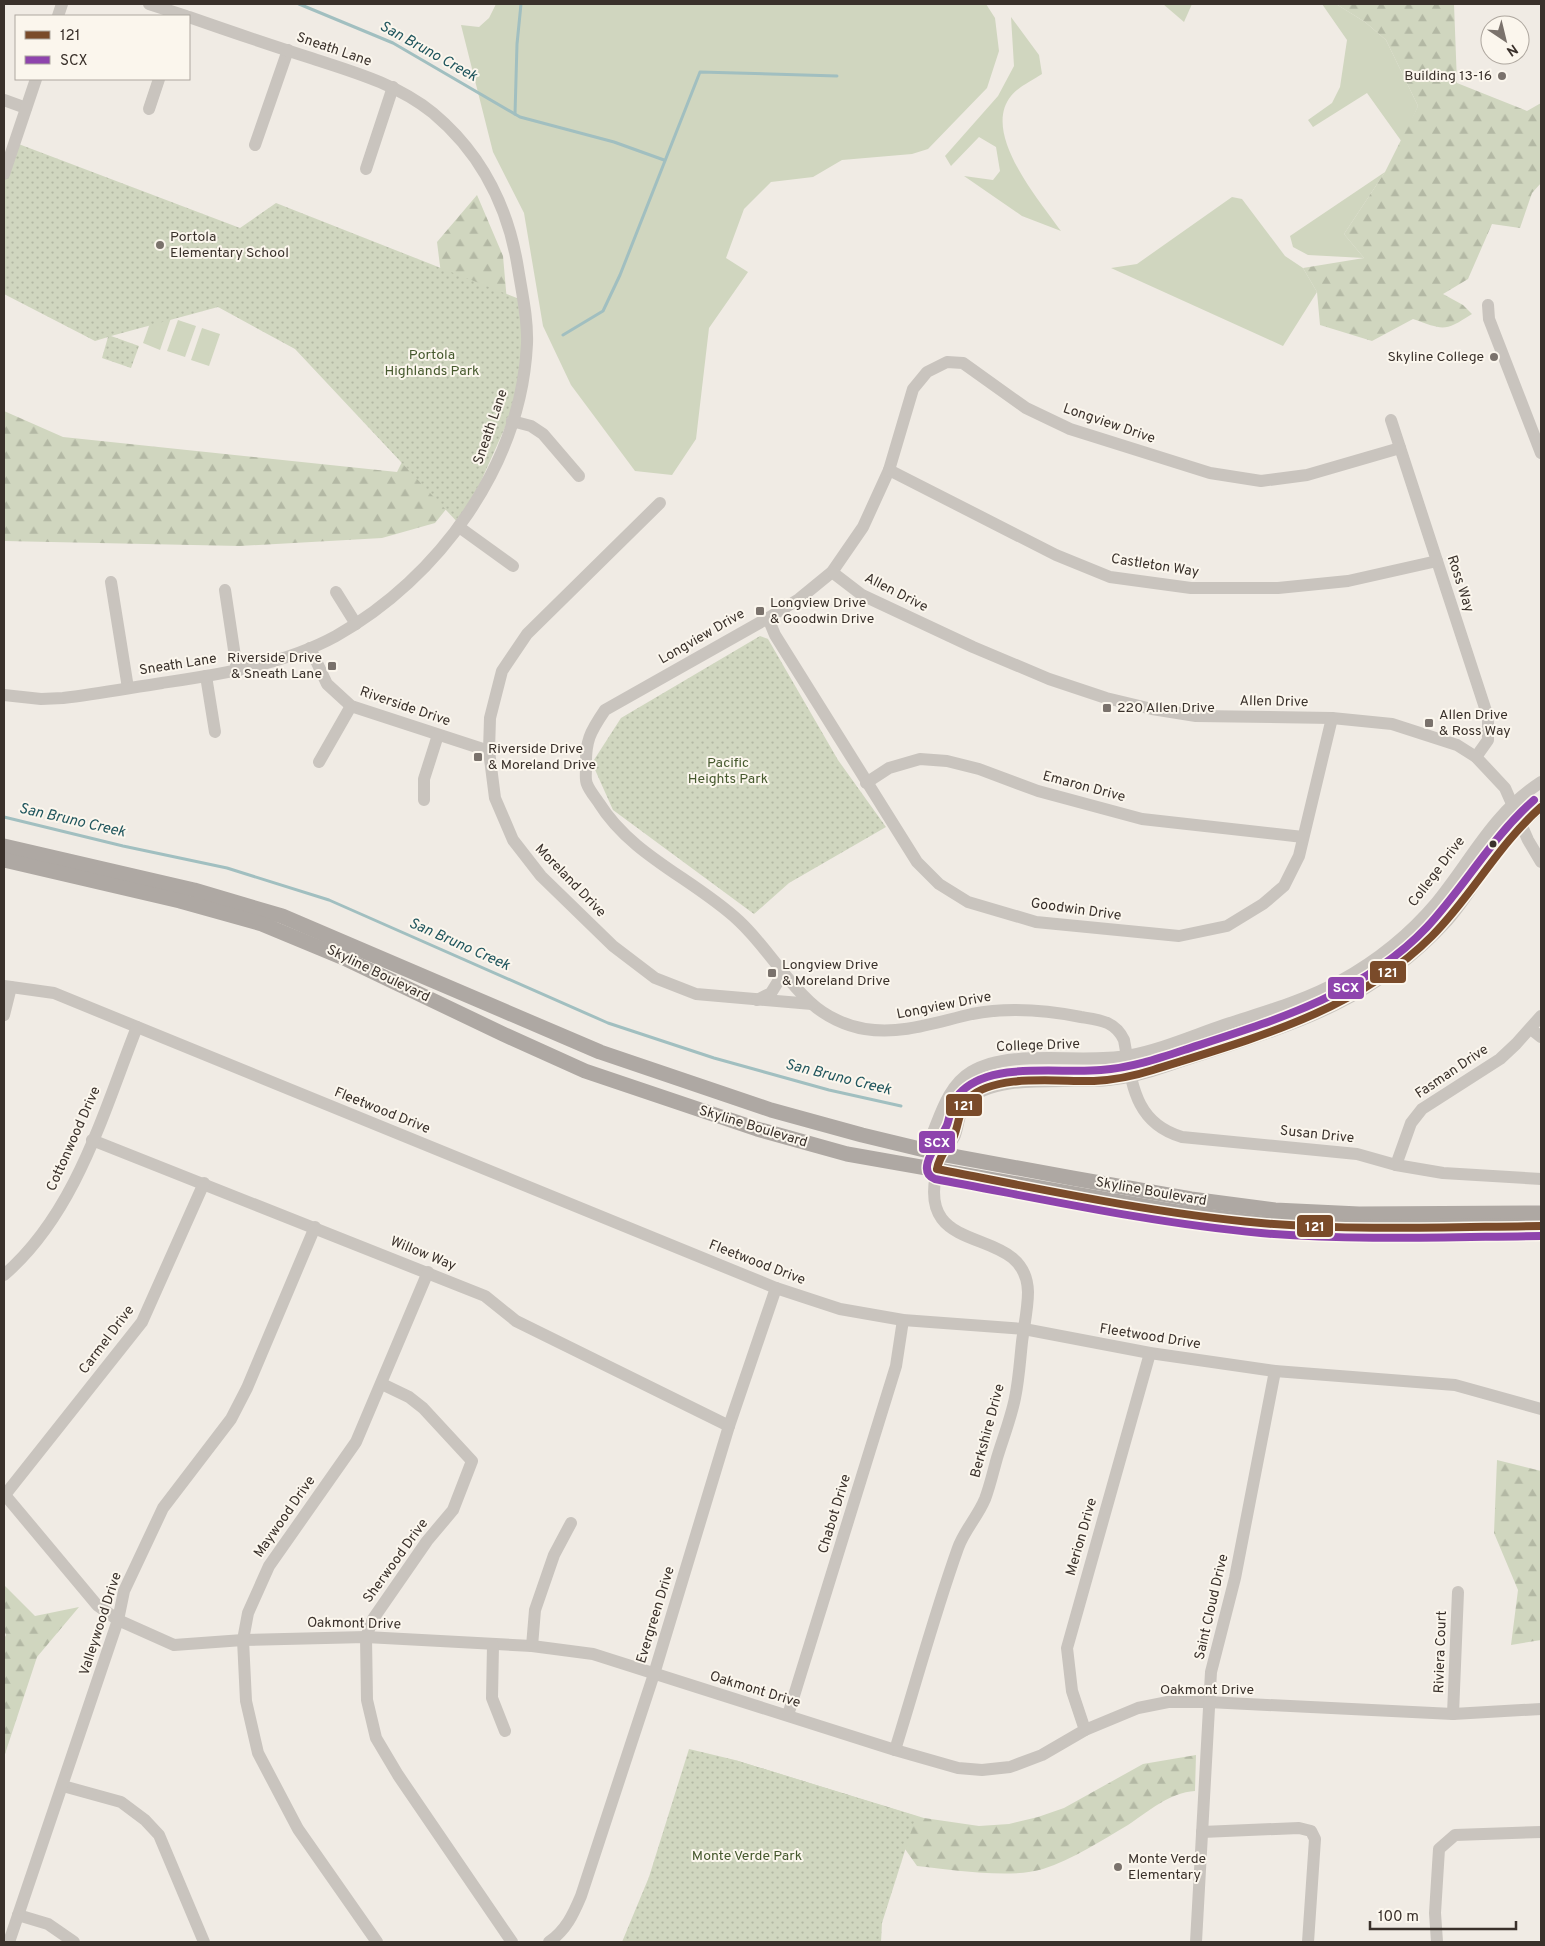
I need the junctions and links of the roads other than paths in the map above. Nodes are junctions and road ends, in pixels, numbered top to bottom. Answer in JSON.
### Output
{"nodes":[{"id":1,"x":149,"y":4,"type":"edge"},
{"id":2,"x":181,"y":15,"type":"edge"},
{"id":3,"x":190,"y":18,"type":"edge"},
{"id":4,"x":288,"y":50,"type":"junction"},
{"id":5,"x":36,"y":80,"type":"edge"},
{"id":6,"x":159,"y":80,"type":"edge"},
{"id":7,"x":393,"y":87,"type":"junction"},
{"id":8,"x":4,"y":100,"type":"edge"},
{"id":9,"x":26,"y":108,"type":"junction"},
{"id":10,"x":149,"y":109,"type":"dead end"},
{"id":11,"x":255,"y":145,"type":"dead end"},
{"id":12,"x":366,"y":169,"type":"dead end"},
{"id":13,"x":4,"y":174,"type":"edge"},
{"id":14,"x":1488,"y":305,"type":"dead end"},
{"id":15,"x":1391,"y":420,"type":"dead end"},
{"id":16,"x":512,"y":421,"type":"junction"},
{"id":17,"x":1400,"y":448,"type":"junction"},
{"id":18,"x":1541,"y":453,"type":"edge"},
{"id":19,"x":889,"y":470,"type":"junction"},
{"id":20,"x":579,"y":476,"type":"dead end"},
{"id":21,"x":660,"y":503,"type":"dead end"},
{"id":22,"x":460,"y":527,"type":"junction"},
{"id":23,"x":1437,"y":561,"type":"junction"},
{"id":24,"x":513,"y":566,"type":"dead end"},
{"id":25,"x":832,"y":572,"type":"junction"},
{"id":26,"x":111,"y":582,"type":"dead end"},
{"id":27,"x":225,"y":590,"type":"dead end"},
{"id":28,"x":336,"y":592,"type":"dead end"},
{"id":29,"x":768,"y":618,"type":"junction"},
{"id":30,"x":356,"y":624,"type":"junction"},
{"id":31,"x":310,"y":648,"type":"junction"},
{"id":32,"x":238,"y":670,"type":"junction"},
{"id":33,"x":206,"y":676,"type":"junction"},
{"id":34,"x":128,"y":688,"type":"junction"},
{"id":35,"x":4,"y":695,"type":"edge"},
{"id":36,"x":352,"y":706,"type":"junction"},
{"id":37,"x":1332,"y":718,"type":"junction"},
{"id":38,"x":215,"y":732,"type":"dead end"},
{"id":39,"x":438,"y":735,"type":"junction"},
{"id":40,"x":489,"y":751,"type":"junction"},
{"id":41,"x":1476,"y":757,"type":"junction"},
{"id":42,"x":319,"y":762,"type":"dead end"},
{"id":43,"x":1541,"y":782,"type":"edge"},
{"id":44,"x":866,"y":783,"type":"junction"},
{"id":45,"x":424,"y":800,"type":"dead end"},
{"id":46,"x":1513,"y":802,"type":"junction"},
{"id":47,"x":1541,"y":807,"type":"edge"},
{"id":48,"x":1521,"y":824,"type":"junction"},
{"id":49,"x":1303,"y":837,"type":"junction"},
{"id":50,"x":4,"y":846,"type":"edge"},
{"id":51,"x":4,"y":860,"type":"edge"},
{"id":52,"x":1541,"y":862,"type":"edge"},
{"id":53,"x":784,"y":972,"type":"junction"},
{"id":54,"x":7,"y":987,"type":"edge"},
{"id":55,"x":757,"y":1000,"type":"junction"},
{"id":56,"x":812,"y":1004,"type":"junction"},
{"id":57,"x":4,"y":1014,"type":"edge"},
{"id":58,"x":1541,"y":1016,"type":"edge"},
{"id":59,"x":137,"y":1028,"type":"junction"},
{"id":60,"x":1531,"y":1029,"type":"junction"},
{"id":61,"x":1541,"y":1038,"type":"edge"},
{"id":62,"x":1130,"y":1066,"type":"junction"},
{"id":63,"x":92,"y":1140,"type":"junction"},
{"id":64,"x":941,"y":1154,"type":"junction"},
{"id":65,"x":1396,"y":1165,"type":"junction"},
{"id":66,"x":937,"y":1169,"type":"junction"},
{"id":67,"x":1541,"y":1178,"type":"edge"},
{"id":68,"x":204,"y":1183,"type":"junction"},
{"id":69,"x":1541,"y":1213,"type":"edge"},
{"id":70,"x":1541,"y":1226,"type":"edge"},
{"id":71,"x":315,"y":1227,"type":"junction"},
{"id":72,"x":428,"y":1272,"type":"junction"},
{"id":73,"x":4,"y":1275,"type":"edge"},
{"id":74,"x":776,"y":1288,"type":"junction"},
{"id":75,"x":903,"y":1320,"type":"junction"},
{"id":76,"x":1024,"y":1329,"type":"junction"},
{"id":77,"x":1150,"y":1353,"type":"junction"},
{"id":78,"x":1275,"y":1371,"type":"junction"},
{"id":79,"x":382,"y":1384,"type":"junction"},
{"id":80,"x":1541,"y":1409,"type":"edge"},
{"id":81,"x":729,"y":1426,"type":"junction"},
{"id":82,"x":4,"y":1496,"type":"edge"},
{"id":83,"x":571,"y":1523,"type":"dead end"},
{"id":84,"x":1458,"y":1592,"type":"dead end"},
{"id":85,"x":118,"y":1620,"type":"junction"},
{"id":86,"x":366,"y":1637,"type":"junction"},
{"id":87,"x":243,"y":1640,"type":"junction"},
{"id":88,"x":494,"y":1645,"type":"junction"},
{"id":89,"x":532,"y":1646,"type":"junction"},
{"id":90,"x":654,"y":1674,"type":"junction"},
{"id":91,"x":1208,"y":1702,"type":"junction"},
{"id":92,"x":1541,"y":1709,"type":"edge"},
{"id":93,"x":1453,"y":1714,"type":"junction"},
{"id":94,"x":788,"y":1715,"type":"junction"},
{"id":95,"x":1085,"y":1730,"type":"junction"},
{"id":96,"x":505,"y":1731,"type":"dead end"},
{"id":97,"x":894,"y":1750,"type":"junction"},
{"id":98,"x":63,"y":1786,"type":"junction"},
{"id":99,"x":1202,"y":1832,"type":"junction"},
{"id":100,"x":1541,"y":1832,"type":"edge"},
{"id":101,"x":18,"y":1915,"type":"junction"},
{"id":102,"x":9,"y":1942,"type":"edge"},
{"id":103,"x":74,"y":1942,"type":"edge"},
{"id":104,"x":204,"y":1942,"type":"edge"},
{"id":105,"x":377,"y":1942,"type":"edge"},
{"id":106,"x":512,"y":1942,"type":"edge"},
{"id":107,"x":549,"y":1942,"type":"edge"},
{"id":108,"x":1196,"y":1942,"type":"edge"},
{"id":109,"x":1308,"y":1942,"type":"edge"},
{"id":110,"x":1437,"y":1942,"type":"edge"}],
"edges":[{"from":1,"to":2,"type":"street","name":"Sneath Lane"},
{"from":3,"to":4,"type":"street","name":"Sneath Lane"},
{"from":4,"to":7,"type":"street","name":"Sneath Lane"},
{"from":4,"to":11,"type":"street"},
{"from":5,"to":9,"type":"street"},
{"from":6,"to":10,"type":"street"},
{"from":7,"to":12,"type":"street"},
{"from":7,"to":16,"type":"street","name":"Sneath Lane"},
{"from":8,"to":9,"type":"street"},
{"from":9,"to":13,"type":"street"},
{"from":14,"to":18,"type":"street"},
{"from":15,"to":17,"type":"street","name":"Ross Way"},
{"from":16,"to":20,"type":"street"},
{"from":16,"to":22,"type":"street","name":"Sneath Lane"},
{"from":17,"to":19,"type":"street","name":"Longview Drive"},
{"from":17,"to":23,"type":"street","name":"Ross Way"},
{"from":19,"to":23,"type":"street","name":"Castleton Way"},
{"from":19,"to":25,"type":"street","name":"Longview Drive"},
{"from":21,"to":40,"type":"street","name":"Moreland Drive"},
{"from":22,"to":24,"type":"street"},
{"from":22,"to":30,"type":"street","name":"Sneath Lane"},
{"from":23,"to":41,"type":"street","name":"Ross Way"},
{"from":25,"to":29,"type":"street","name":"Longview Drive"},
{"from":25,"to":37,"type":"street","name":"Allen Drive"},
{"from":26,"to":34,"type":"street"},
{"from":27,"to":32,"type":"street"},
{"from":28,"to":30,"type":"street"},
{"from":29,"to":44,"type":"street","name":"Goodwin Drive"},
{"from":29,"to":53,"type":"street","name":"Longview Drive"},
{"from":30,"to":31,"type":"street","name":"Sneath Lane"},
{"from":31,"to":32,"type":"street","name":"Sneath Lane"},
{"from":31,"to":36,"type":"street","name":"Riverside Drive"},
{"from":32,"to":33,"type":"street","name":"Sneath Lane"},
{"from":33,"to":34,"type":"street","name":"Sneath Lane"},
{"from":33,"to":38,"type":"street"},
{"from":34,"to":35,"type":"street","name":"Sneath Lane"},
{"from":36,"to":39,"type":"street","name":"Riverside Drive"},
{"from":36,"to":42,"type":"street"},
{"from":37,"to":41,"type":"street","name":"Allen Drive"},
{"from":37,"to":49,"type":"street","name":"Goodwin Drive"},
{"from":39,"to":40,"type":"street","name":"Riverside Drive"},
{"from":39,"to":45,"type":"street"},
{"from":40,"to":55,"type":"street","name":"Moreland Drive"},
{"from":41,"to":46,"type":"street","name":"Allen Drive"},
{"from":43,"to":46,"type":"street","name":"College Drive"},
{"from":44,"to":49,"type":"street","name":"Emaron Drive"},
{"from":44,"to":49,"type":"street","name":"Goodwin Drive"},
{"from":46,"to":48,"type":"street","name":"Allen Drive"},
{"from":46,"to":62,"type":"street","name":"College Drive"},
{"from":47,"to":48,"type":"street","name":"College Drive"},
{"from":48,"to":52,"type":"street","name":"Allen Drive"},
{"from":48,"to":62,"type":"street","name":"College Drive"},
{"from":50,"to":64,"type":"main road","name":"Skyline Boulevard"},
{"from":51,"to":66,"type":"main road","name":"Skyline Boulevard"},
{"from":53,"to":55,"type":"street"},
{"from":53,"to":56,"type":"street","name":"Longview Drive"},
{"from":54,"to":57,"type":"street"},
{"from":54,"to":59,"type":"street","name":"Fleetwood Drive"},
{"from":55,"to":56,"type":"street","name":"Moreland Drive"},
{"from":56,"to":62,"type":"street","name":"Longview Drive"},
{"from":58,"to":60,"type":"street","name":"Fasman Drive"},
{"from":59,"to":63,"type":"street","name":"Cottonwood Drive"},
{"from":59,"to":74,"type":"street","name":"Fleetwood Drive"},
{"from":60,"to":61,"type":"street"},
{"from":60,"to":65,"type":"street","name":"Fasman Drive"},
{"from":62,"to":64,"type":"street","name":"College Drive"},
{"from":62,"to":64,"type":"street","name":"College Drive"},
{"from":62,"to":65,"type":"street","name":"Susan Drive"},
{"from":63,"to":68,"type":"street","name":"Willow Way"},
{"from":63,"to":73,"type":"street","name":"Cottonwood Drive"},
{"from":64,"to":66,"type":"street","name":"Berkshire Drive"},
{"from":64,"to":69,"type":"main road","name":"Skyline Boulevard"},
{"from":65,"to":67,"type":"street","name":"Susan Drive"},
{"from":66,"to":70,"type":"main road","name":"Skyline Boulevard"},
{"from":66,"to":76,"type":"street","name":"Berkshire Drive"},
{"from":68,"to":71,"type":"street","name":"Willow Way"},
{"from":68,"to":82,"type":"street","name":"Carmel Drive"},
{"from":71,"to":72,"type":"street","name":"Willow Way"},
{"from":71,"to":85,"type":"street","name":"Valleywood Drive"},
{"from":72,"to":79,"type":"street","name":"Maywood Drive"},
{"from":72,"to":81,"type":"street","name":"Willow Way"},
{"from":74,"to":75,"type":"street","name":"Fleetwood Drive"},
{"from":74,"to":81,"type":"street","name":"Evergreen Drive"},
{"from":75,"to":76,"type":"street","name":"Fleetwood Drive"},
{"from":75,"to":94,"type":"street","name":"Chabot Drive"},
{"from":76,"to":77,"type":"street","name":"Fleetwood Drive"},
{"from":76,"to":97,"type":"street","name":"Berkshire Drive"},
{"from":77,"to":78,"type":"street","name":"Fleetwood Drive"},
{"from":77,"to":95,"type":"street","name":"Merion Drive"},
{"from":78,"to":80,"type":"street","name":"Fleetwood Drive"},
{"from":78,"to":91,"type":"street","name":"Saint Cloud Drive"},
{"from":79,"to":86,"type":"street","name":"Sherwood Drive"},
{"from":79,"to":87,"type":"street","name":"Maywood Drive"},
{"from":81,"to":90,"type":"street","name":"Evergreen Drive"},
{"from":82,"to":85,"type":"street","name":"Oakmont Drive"},
{"from":83,"to":89,"type":"street"},
{"from":84,"to":93,"type":"street","name":"Riviera Court"},
{"from":85,"to":87,"type":"street","name":"Oakmont Drive"},
{"from":85,"to":98,"type":"street","name":"Valleywood Drive"},
{"from":86,"to":87,"type":"street","name":"Oakmont Drive"},
{"from":86,"to":88,"type":"street","name":"Oakmont Drive"},
{"from":86,"to":106,"type":"street","name":"Sherwood Drive"},
{"from":87,"to":105,"type":"street","name":"Maywood Drive"},
{"from":88,"to":89,"type":"street","name":"Oakmont Drive"},
{"from":88,"to":96,"type":"street"},
{"from":89,"to":90,"type":"street","name":"Oakmont Drive"},
{"from":90,"to":94,"type":"street","name":"Oakmont Drive"},
{"from":90,"to":107,"type":"street","name":"Evergreen Drive"},
{"from":91,"to":93,"type":"street","name":"Oakmont Drive"},
{"from":91,"to":95,"type":"street","name":"Oakmont Drive"},
{"from":91,"to":99,"type":"street","name":"Saint Cloud Drive"},
{"from":92,"to":93,"type":"street","name":"Oakmont Drive"},
{"from":94,"to":97,"type":"street","name":"Oakmont Drive"},
{"from":95,"to":97,"type":"street","name":"Oakmont Drive"},
{"from":98,"to":101,"type":"street","name":"Valleywood Drive"},
{"from":98,"to":104,"type":"street"},
{"from":99,"to":108,"type":"street","name":"Saint Cloud Drive"},
{"from":99,"to":109,"type":"street"},
{"from":100,"to":110,"type":"street"},
{"from":101,"to":102,"type":"street","name":"Valleywood Drive"},
{"from":101,"to":103,"type":"street"}]}
